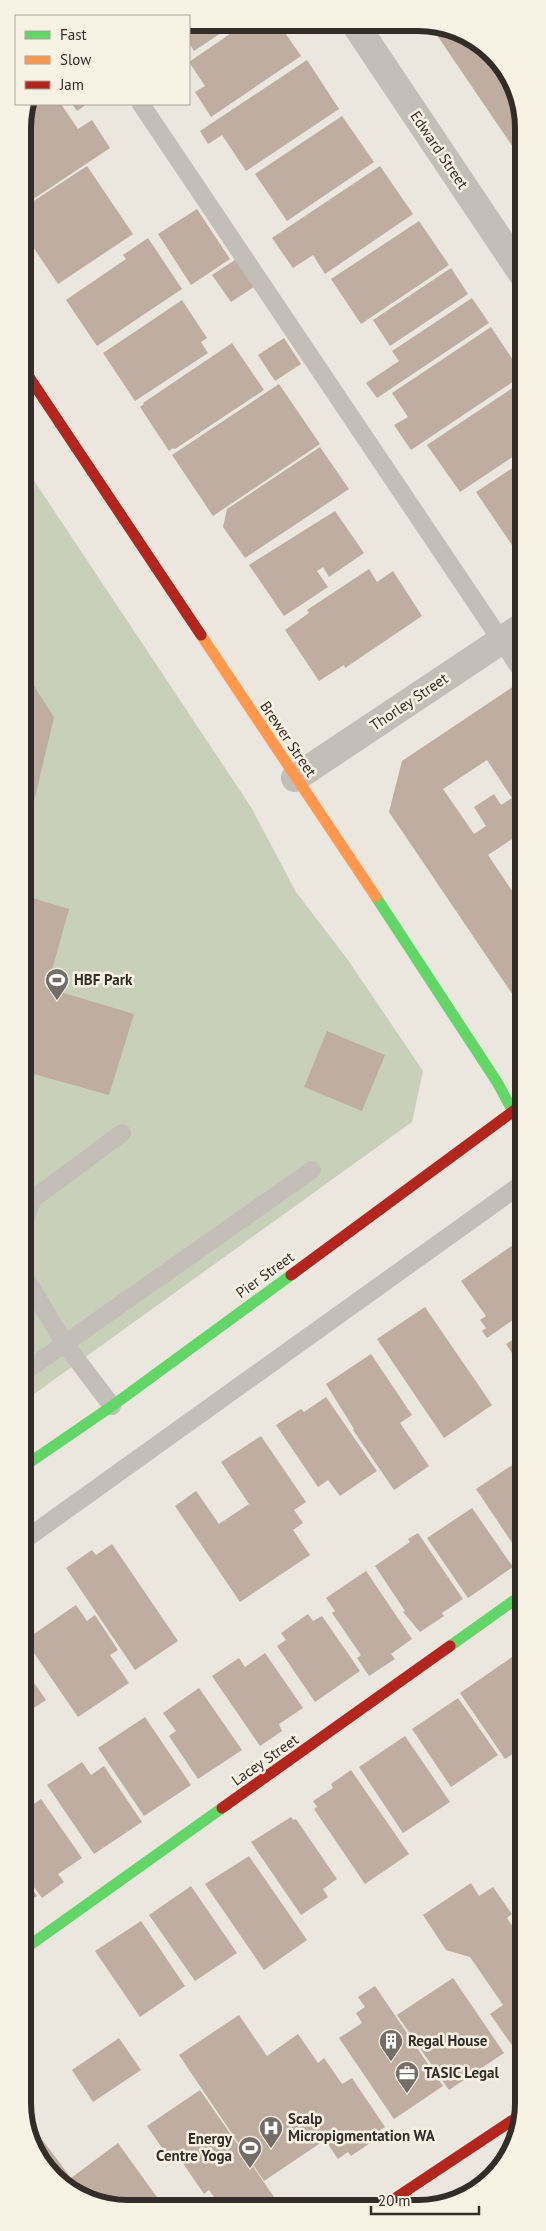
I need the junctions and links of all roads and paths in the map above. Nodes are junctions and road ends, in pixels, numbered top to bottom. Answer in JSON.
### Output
{"nodes":[{"id":1,"x":360,"y":31,"type":"edge"},
{"id":2,"x":142,"y":105,"type":"edge"},
{"id":3,"x":515,"y":260,"type":"edge"},
{"id":4,"x":31,"y":380,"type":"edge"},
{"id":5,"x":515,"y":631,"type":"edge"},
{"id":6,"x":500,"y":641,"type":"junction"},
{"id":7,"x":515,"y":662,"type":"edge"},
{"id":8,"x":295,"y":778,"type":"junction"},
{"id":9,"x":515,"y":1110,"type":"edge"},
{"id":10,"x":512,"y":1112,"type":"junction"},
{"id":11,"x":515,"y":1117,"type":"edge"},
{"id":12,"x":122,"y":1133,"type":"dead end"},
{"id":13,"x":312,"y":1170,"type":"dead end"},
{"id":14,"x":515,"y":1189,"type":"edge"},
{"id":15,"x":31,"y":1204,"type":"edge"},
{"id":16,"x":31,"y":1287,"type":"edge"},
{"id":17,"x":65,"y":1344,"type":"junction"},
{"id":18,"x":31,"y":1367,"type":"edge"},
{"id":19,"x":112,"y":1406,"type":"junction"},
{"id":20,"x":31,"y":1462,"type":"edge"},
{"id":21,"x":31,"y":1535,"type":"edge"},
{"id":22,"x":515,"y":1600,"type":"edge"},
{"id":23,"x":31,"y":1944,"type":"edge"},
{"id":24,"x":513,"y":2120,"type":"edge"},
{"id":25,"x":393,"y":2200,"type":"edge"}],
"edges":[{"from":1,"to":3,"type":"street","name":"Edward Street"},
{"from":2,"to":6,"type":"lane"},
{"from":4,"to":8,"type":"street","name":"Brewer Street"},
{"from":5,"to":6,"type":"street","name":"Thorley Street"},
{"from":6,"to":7,"type":"lane"},
{"from":6,"to":8,"type":"street","name":"Thorley Street"},
{"from":8,"to":10,"type":"street","name":"Brewer Street"},
{"from":9,"to":10,"type":"street","name":"Pier Street"},
{"from":10,"to":11,"type":"street","name":"Brewer Street"},
{"from":10,"to":19,"type":"street","name":"Pier Street"},
{"from":12,"to":15,"type":"lane"},
{"from":13,"to":17,"type":"lane"},
{"from":14,"to":21,"type":"lane"},
{"from":16,"to":17,"type":"lane"},
{"from":17,"to":18,"type":"lane"},
{"from":17,"to":19,"type":"lane"},
{"from":19,"to":20,"type":"street","name":"Pier Street"},
{"from":22,"to":23,"type":"street","name":"Lacey Street"},
{"from":24,"to":25,"type":"street"}]}
